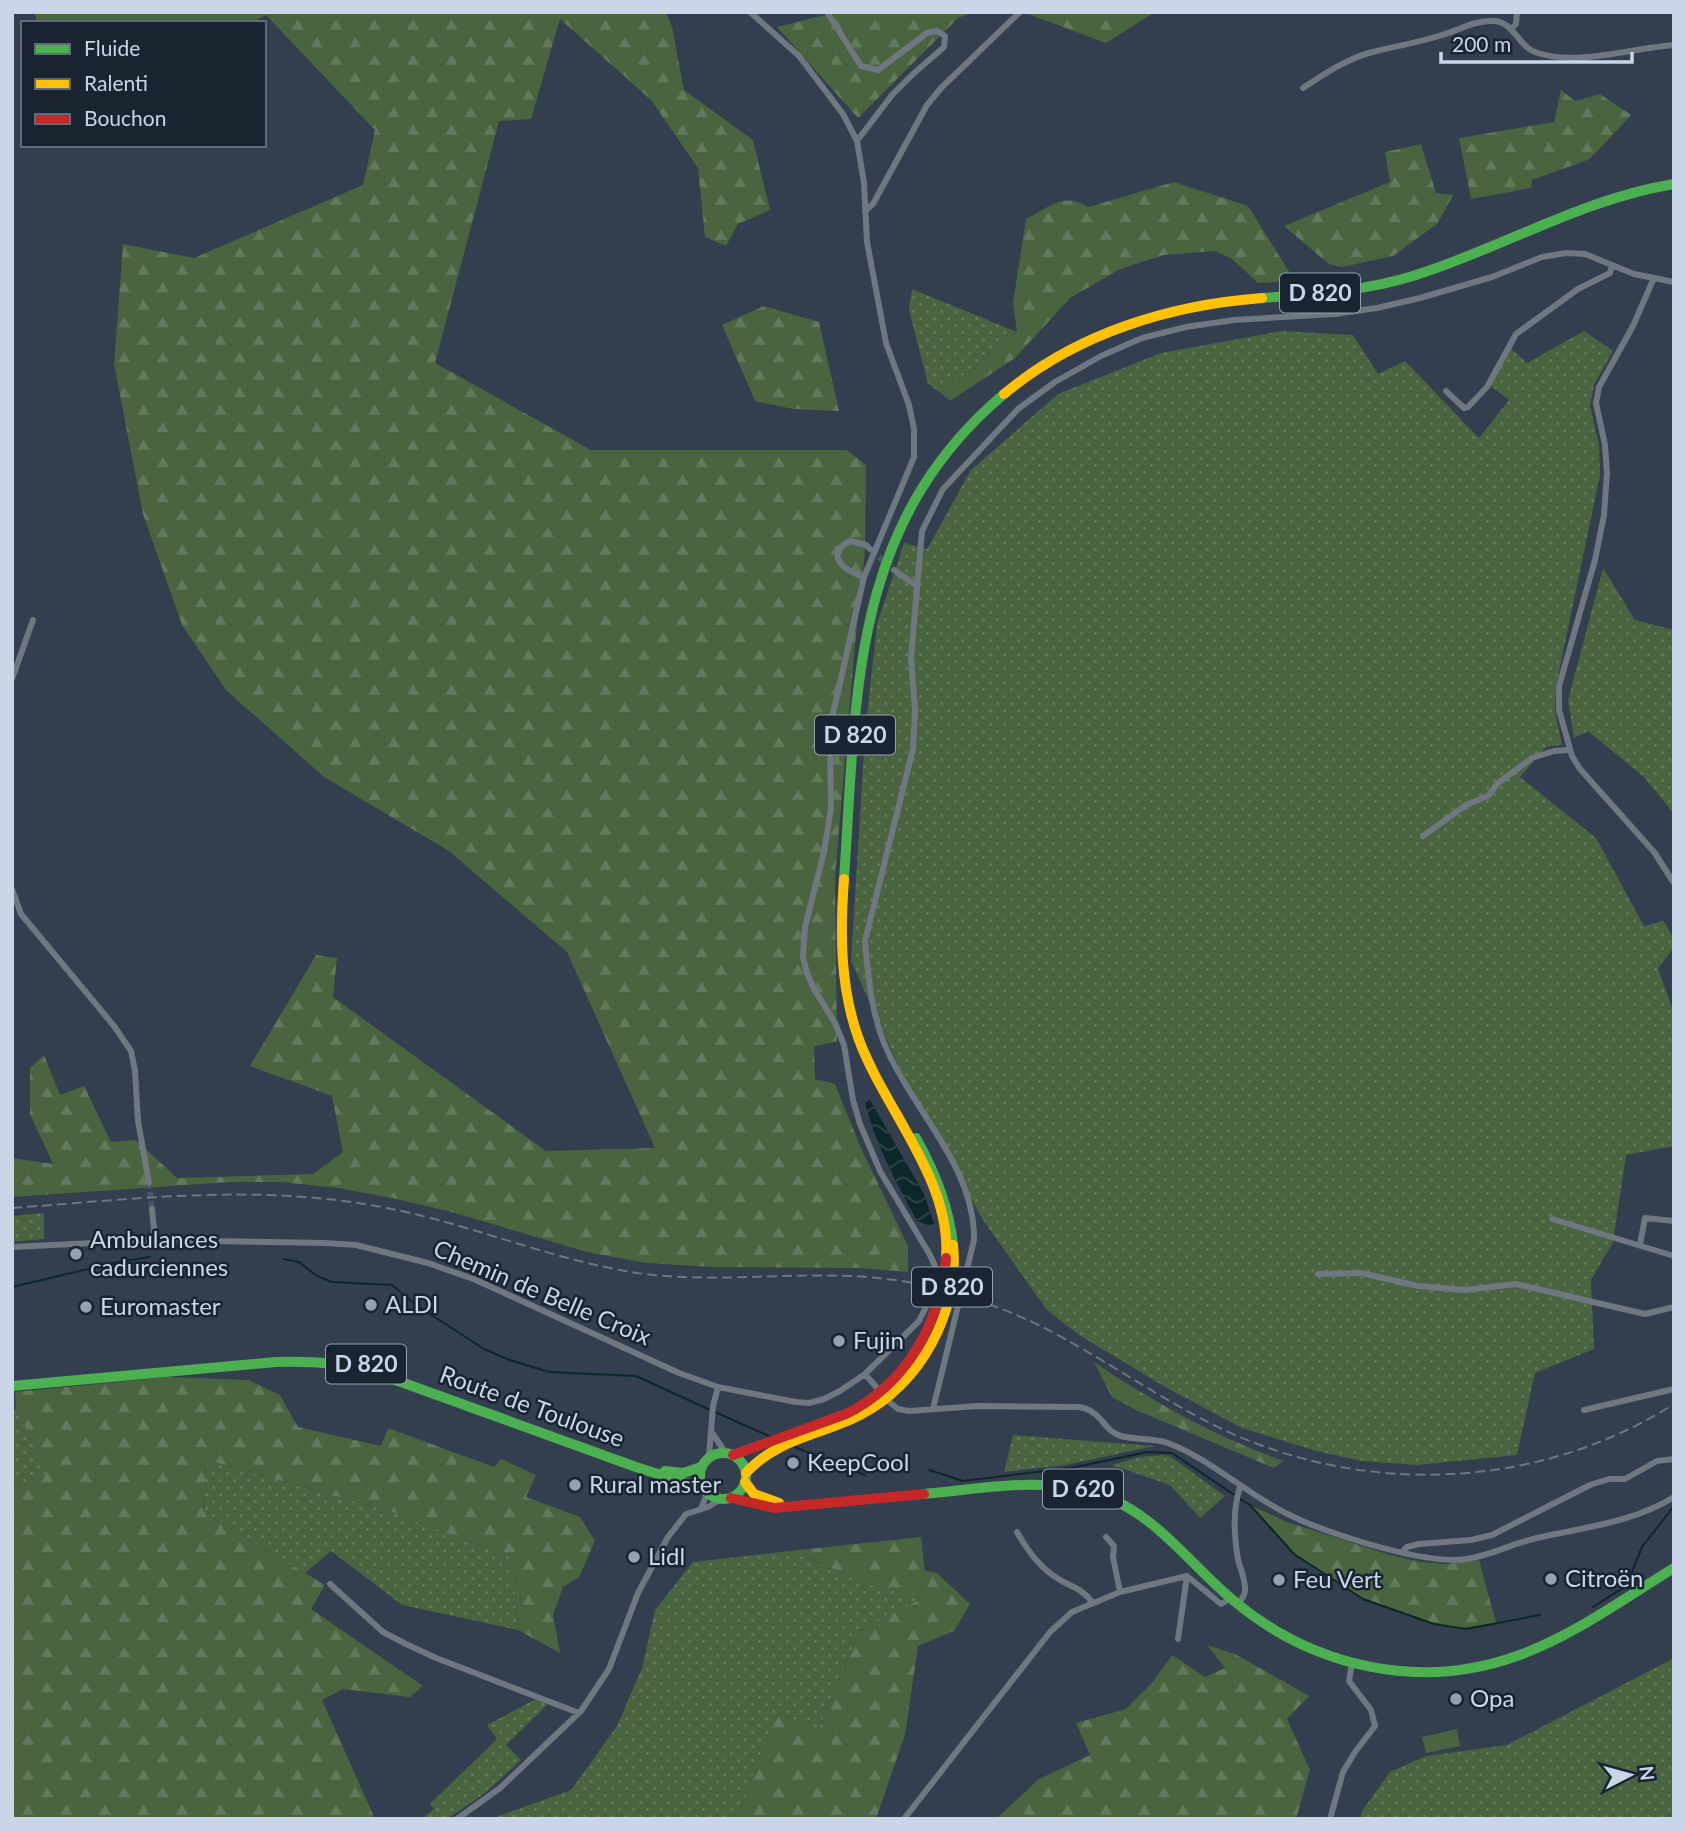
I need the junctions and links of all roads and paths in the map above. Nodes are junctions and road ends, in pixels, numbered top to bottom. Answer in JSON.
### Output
{"nodes":[{"id":1,"x":750,"y":12,"type":"edge"},
{"id":2,"x":827,"y":12,"type":"edge"},
{"id":3,"x":1020,"y":12,"type":"edge"},
{"id":4,"x":1517,"y":12,"type":"edge"},
{"id":5,"x":1511,"y":29,"type":"junction"},
{"id":6,"x":1674,"y":45,"type":"edge"},
{"id":7,"x":1303,"y":88,"type":"dead end"},
{"id":8,"x":857,"y":141,"type":"junction"},
{"id":9,"x":1674,"y":184,"type":"edge"},
{"id":10,"x":865,"y":211,"type":"junction"},
{"id":11,"x":1612,"y":265,"type":"junction"},
{"id":12,"x":1653,"y":280,"type":"junction"},
{"id":13,"x":1674,"y":282,"type":"edge"},
{"id":14,"x":1446,"y":391,"type":"dead end"},
{"id":15,"x":870,"y":549,"type":"tunnel mouth"},
{"id":16,"x":894,"y":570,"type":"tunnel mouth"},
{"id":17,"x":864,"y":577,"type":"junction"},
{"id":18,"x":917,"y":586,"type":"junction"},
{"id":19,"x":33,"y":620,"type":"dead end"},
{"id":20,"x":12,"y":679,"type":"edge"},
{"id":21,"x":1570,"y":750,"type":"junction"},
{"id":22,"x":1423,"y":836,"type":"dead end"},
{"id":23,"x":1674,"y":883,"type":"edge"},
{"id":24,"x":12,"y":889,"type":"edge"},
{"id":25,"x":149,"y":1183,"type":"tunnel mouth"},
{"id":26,"x":152,"y":1209,"type":"tunnel mouth"},
{"id":27,"x":1552,"y":1219,"type":"dead end"},
{"id":28,"x":1674,"y":1221,"type":"edge"},
{"id":29,"x":155,"y":1240,"type":"junction"},
{"id":30,"x":1640,"y":1245,"type":"junction"},
{"id":31,"x":12,"y":1247,"type":"edge"},
{"id":32,"x":1674,"y":1256,"type":"edge"},
{"id":33,"x":1318,"y":1274,"type":"dead end"},
{"id":34,"x":1674,"y":1307,"type":"edge"},
{"id":35,"x":865,"y":1374,"type":"junction"},
{"id":36,"x":12,"y":1381,"type":"edge"},
{"id":37,"x":12,"y":1386,"type":"edge"},
{"id":38,"x":718,"y":1387,"type":"junction"},
{"id":39,"x":878,"y":1389,"type":"dead end"},
{"id":40,"x":1674,"y":1389,"type":"edge"},
{"id":41,"x":888,"y":1401,"type":"dead end"},
{"id":42,"x":933,"y":1409,"type":"junction"},
{"id":43,"x":1584,"y":1410,"type":"dead end"},
{"id":44,"x":712,"y":1432,"type":"junction"},
{"id":45,"x":767,"y":1448,"type":"junction"},
{"id":46,"x":729,"y":1454,"type":"junction"},
{"id":47,"x":709,"y":1457,"type":"junction"},
{"id":48,"x":1674,"y":1459,"type":"edge"},
{"id":49,"x":701,"y":1467,"type":"junction"},
{"id":50,"x":746,"y":1477,"type":"junction"},
{"id":51,"x":705,"y":1491,"type":"junction"},
{"id":52,"x":1238,"y":1493,"type":"junction"},
{"id":53,"x":1674,"y":1497,"type":"edge"},
{"id":54,"x":726,"y":1498,"type":"junction"},
{"id":55,"x":793,"y":1506,"type":"junction"},
{"id":56,"x":701,"y":1509,"type":"junction"},
{"id":57,"x":1017,"y":1532,"type":"dead end"},
{"id":58,"x":1106,"y":1536,"type":"dead end"},
{"id":59,"x":1402,"y":1552,"type":"junction"},
{"id":60,"x":1674,"y":1568,"type":"edge"},
{"id":61,"x":1187,"y":1576,"type":"junction"},
{"id":62,"x":330,"y":1584,"type":"dead end"},
{"id":63,"x":1120,"y":1592,"type":"junction"},
{"id":64,"x":1233,"y":1602,"type":"junction"},
{"id":65,"x":1093,"y":1604,"type":"junction"},
{"id":66,"x":1178,"y":1639,"type":"dead end"},
{"id":67,"x":1352,"y":1663,"type":"junction"},
{"id":68,"x":579,"y":1713,"type":"junction"},
{"id":69,"x":457,"y":1819,"type":"edge"},
{"id":70,"x":904,"y":1819,"type":"edge"},
{"id":71,"x":1330,"y":1819,"type":"edge"}],
"edges":[{"from":1,"to":8,"type":"street","name":"Chemin de Belle Croix"},
{"from":2,"to":8,"type":"street"},
{"from":3,"to":10,"type":"street"},
{"from":4,"to":5,"type":"street"},
{"from":5,"to":6,"type":"street"},
{"from":5,"to":7,"type":"street"},
{"from":8,"to":10,"type":"street","name":"Chemin de Belle Croix"},
{"from":9,"to":45,"type":"main road","number":"D 820"},
{"from":10,"to":17,"type":"street","name":"Chemin de Belle Croix"},
{"from":11,"to":12,"type":"street"},
{"from":11,"to":14,"type":"street"},
{"from":11,"to":18,"type":"street"},
{"from":12,"to":13,"type":"street"},
{"from":12,"to":21,"type":"street"},
{"from":15,"to":17,"type":"street"},
{"from":16,"to":18,"type":"street"},
{"from":17,"to":35,"type":"street","name":"Chemin de Belle Croix"},
{"from":18,"to":42,"type":"street"},
{"from":19,"to":20,"type":"street"},
{"from":21,"to":22,"type":"street"},
{"from":21,"to":23,"type":"street"},
{"from":24,"to":25,"type":"street"},
{"from":26,"to":29,"type":"street"},
{"from":27,"to":30,"type":"street"},
{"from":28,"to":30,"type":"street"},
{"from":29,"to":31,"type":"street","name":"Chemin de Belle Croix"},
{"from":29,"to":38,"type":"street","name":"Chemin de Belle Croix"},
{"from":30,"to":32,"type":"street"},
{"from":33,"to":34,"type":"street"},
{"from":35,"to":38,"type":"street","name":"Chemin de Belle Croix"},
{"from":35,"to":39,"type":"street"},
{"from":36,"to":49,"type":"main road","name":"Route de Toulouse","number":"D 820"},
{"from":37,"to":51,"type":"main road","name":"Route de Toulouse","number":"D 820"},
{"from":38,"to":44,"type":"street"},
{"from":40,"to":43,"type":"street"},
{"from":41,"to":42,"type":"street"},
{"from":42,"to":52,"type":"street"},
{"from":44,"to":46,"type":"street"},
{"from":44,"to":47,"type":"street"},
{"from":45,"to":46,"type":"main road","number":"D 820"},
{"from":45,"to":50,"type":"main road","number":"D 820"},
{"from":46,"to":47,"type":"main road"},
{"from":46,"to":50,"type":"main road"},
{"from":47,"to":49,"type":"main road"},
{"from":48,"to":59,"type":"street"},
{"from":49,"to":51,"type":"main road"},
{"from":50,"to":54,"type":"main road"},
{"from":50,"to":55,"type":"main road","number":"D 620"},
{"from":51,"to":54,"type":"main road"},
{"from":51,"to":56,"type":"street"},
{"from":52,"to":59,"type":"street"},
{"from":52,"to":64,"type":"street"},
{"from":53,"to":59,"type":"street"},
{"from":54,"to":55,"type":"main road","number":"D 620"},
{"from":54,"to":56,"type":"street"},
{"from":55,"to":64,"type":"main road","number":"D 620"},
{"from":56,"to":68,"type":"street"},
{"from":57,"to":65,"type":"street"},
{"from":58,"to":63,"type":"street"},
{"from":60,"to":67,"type":"main road","number":"D 620"},
{"from":61,"to":63,"type":"street"},
{"from":61,"to":64,"type":"street"},
{"from":61,"to":66,"type":"street"},
{"from":62,"to":68,"type":"street"},
{"from":63,"to":65,"type":"street"},
{"from":64,"to":67,"type":"main road","number":"D 620"},
{"from":65,"to":70,"type":"street"},
{"from":67,"to":71,"type":"street"},
{"from":68,"to":69,"type":"street"}]}
